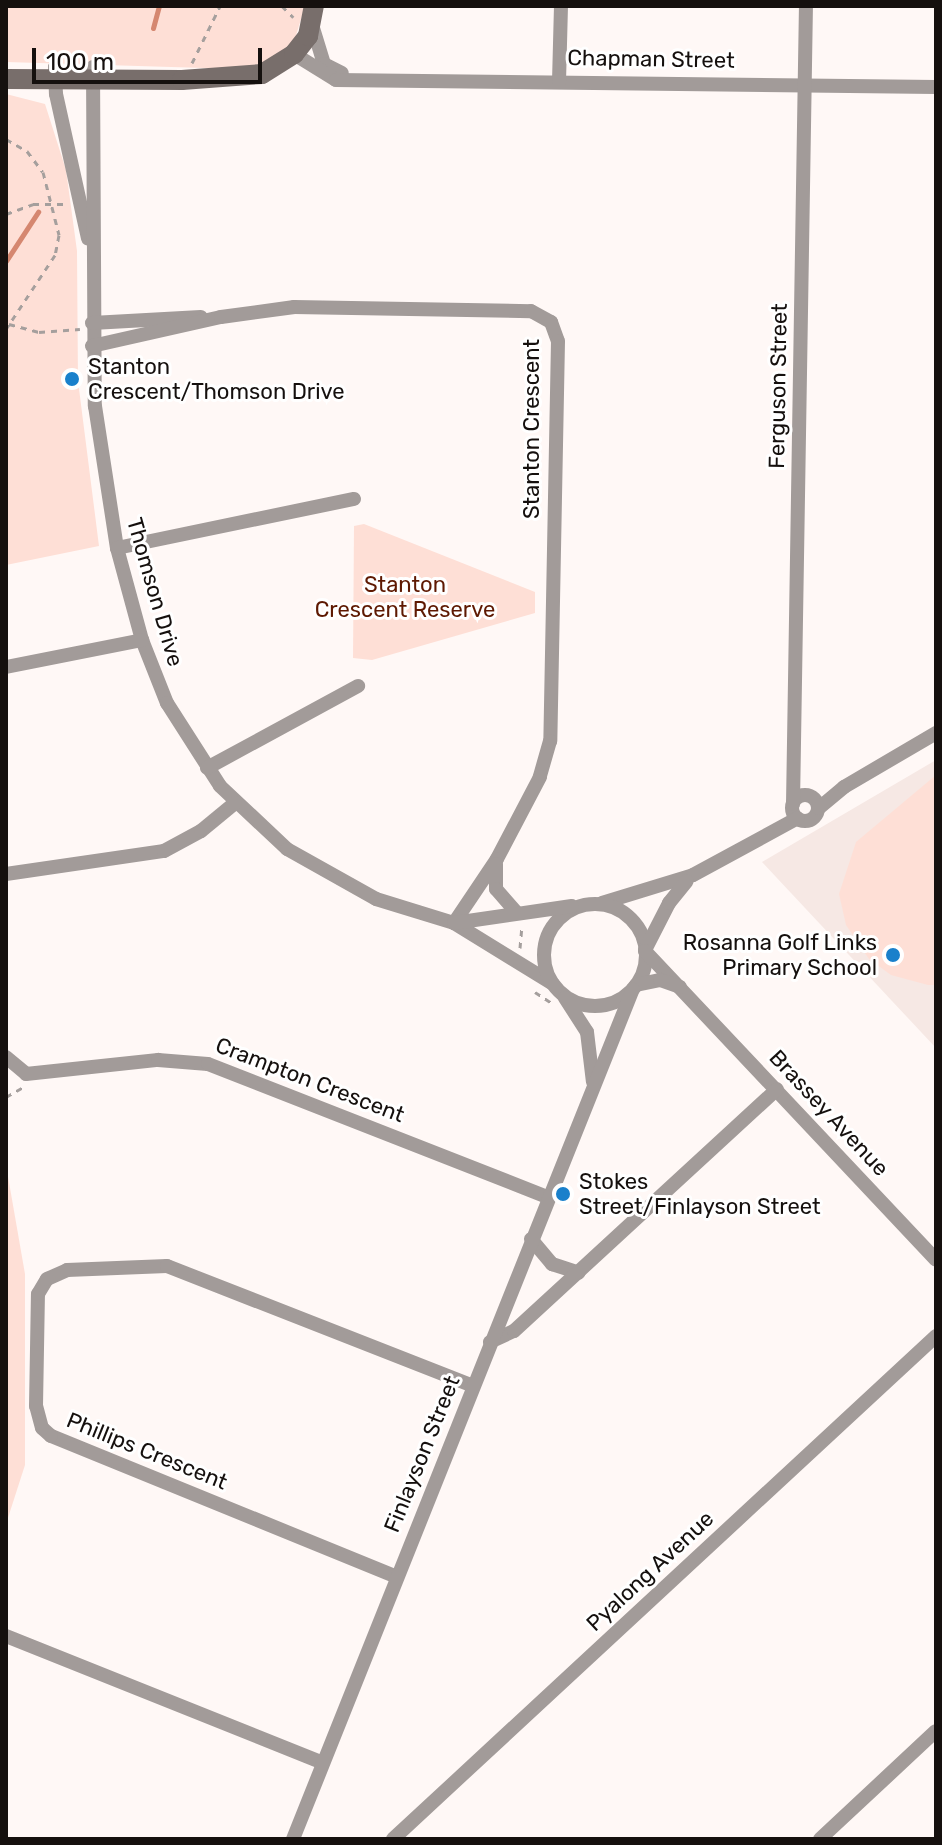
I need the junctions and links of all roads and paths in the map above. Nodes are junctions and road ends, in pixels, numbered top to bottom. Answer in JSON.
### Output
{"nodes":[{"id":1,"x":220,"y":6,"type":"edge"},
{"id":2,"x":561,"y":6,"type":"edge"},
{"id":3,"x":806,"y":6,"type":"edge"},
{"id":4,"x":314,"y":14,"type":"edge"},
{"id":5,"x":294,"y":54,"type":"junction"},
{"id":6,"x":193,"y":61,"type":"dead end"},
{"id":7,"x":6,"y":66,"type":"edge"},
{"id":8,"x":55,"y":73,"type":"junction"},
{"id":9,"x":93,"y":73,"type":"junction"},
{"id":10,"x":6,"y":79,"type":"edge"},
{"id":11,"x":366,"y":79,"type":"junction"},
{"id":12,"x":559,"y":82,"type":"junction"},
{"id":13,"x":805,"y":85,"type":"junction"},
{"id":14,"x":936,"y":87,"type":"edge"},
{"id":15,"x":6,"y":139,"type":"edge"},
{"id":16,"x":54,"y":204,"type":"junction"},
{"id":17,"x":83,"y":204,"type":"junction"},
{"id":18,"x":6,"y":214,"type":"edge"},
{"id":19,"x":91,"y":262,"type":"junction"},
{"id":20,"x":221,"y":317,"type":"junction"},
{"id":21,"x":9,"y":324,"type":"junction"},
{"id":22,"x":92,"y":326,"type":"junction"},
{"id":23,"x":6,"y":329,"type":"edge"},
{"id":24,"x":92,"y":346,"type":"junction"},
{"id":25,"x":354,"y":499,"type":"dead end"},
{"id":26,"x":117,"y":548,"type":"junction"},
{"id":27,"x":142,"y":640,"type":"junction"},
{"id":28,"x":6,"y":667,"type":"edge"},
{"id":29,"x":358,"y":686,"type":"dead end"},
{"id":30,"x":936,"y":733,"type":"edge"},
{"id":31,"x":795,"y":766,"type":"junction"},
{"id":32,"x":207,"y":768,"type":"junction"},
{"id":33,"x":813,"y":800,"type":"junction"},
{"id":34,"x":235,"y":803,"type":"junction"},
{"id":35,"x":794,"y":810,"type":"junction"},
{"id":36,"x":497,"y":859,"type":"junction"},
{"id":37,"x":6,"y":874,"type":"edge"},
{"id":38,"x":693,"y":875,"type":"junction"},
{"id":39,"x":589,"y":905,"type":"junction"},
{"id":40,"x":520,"y":912,"type":"junction"},
{"id":41,"x":454,"y":923,"type":"junction"},
{"id":42,"x":645,"y":950,"type":"junction"},
{"id":43,"x":519,"y":961,"type":"junction"},
{"id":44,"x":527,"y":985,"type":"dead end"},
{"id":45,"x":555,"y":987,"type":"junction"},
{"id":46,"x":634,"y":987,"type":"junction"},
{"id":47,"x":690,"y":995,"type":"junction"},
{"id":48,"x":558,"y":1008,"type":"dead end"},
{"id":49,"x":6,"y":1057,"type":"edge"},
{"id":50,"x":592,"y":1086,"type":"junction"},
{"id":51,"x":777,"y":1089,"type":"junction"},
{"id":52,"x":548,"y":1197,"type":"junction"},
{"id":53,"x":531,"y":1239,"type":"junction"},
{"id":54,"x":936,"y":1260,"type":"edge"},
{"id":55,"x":579,"y":1273,"type":"junction"},
{"id":56,"x":936,"y":1336,"type":"edge"},
{"id":57,"x":490,"y":1342,"type":"junction"},
{"id":58,"x":473,"y":1386,"type":"junction"},
{"id":59,"x":397,"y":1577,"type":"junction"},
{"id":60,"x":6,"y":1636,"type":"edge"},
{"id":61,"x":936,"y":1731,"type":"edge"},
{"id":62,"x":323,"y":1763,"type":"junction"},
{"id":63,"x":293,"y":1839,"type":"edge"},
{"id":64,"x":393,"y":1839,"type":"edge"},
{"id":65,"x":820,"y":1839,"type":"edge"}],
"edges":[{"from":1,"to":6,"type":"path"},
{"from":2,"to":12,"type":"street"},
{"from":3,"to":13,"type":"street","name":"Ferguson Street"},
{"from":4,"to":5,"type":"street"},
{"from":4,"to":11,"type":"street","name":"Chapman Street"},
{"from":5,"to":9,"type":"street"},
{"from":5,"to":11,"type":"street","name":"Chapman Street"},
{"from":7,"to":8,"type":"street"},
{"from":8,"to":9,"type":"street"},
{"from":8,"to":10,"type":"street"},
{"from":8,"to":17,"type":"street","name":"Thomson Drive"},
{"from":9,"to":19,"type":"street","name":"Thomson Drive"},
{"from":11,"to":12,"type":"street","name":"Chapman Street"},
{"from":12,"to":13,"type":"street","name":"Chapman Street"},
{"from":13,"to":14,"type":"street","name":"Chapman Street"},
{"from":13,"to":31,"type":"street","name":"Ferguson Street"},
{"from":15,"to":16,"type":"path"},
{"from":16,"to":17,"type":"path"},
{"from":16,"to":18,"type":"path"},
{"from":16,"to":21,"type":"path"},
{"from":17,"to":19,"type":"street","name":"Thomson Drive"},
{"from":19,"to":22,"type":"street","name":"Thomson Drive"},
{"from":20,"to":22,"type":"street","name":"Stanton Crescent"},
{"from":20,"to":24,"type":"street","name":"Stanton Crescent"},
{"from":20,"to":36,"type":"street","name":"Stanton Crescent"},
{"from":21,"to":22,"type":"path"},
{"from":21,"to":23,"type":"path"},
{"from":22,"to":24,"type":"street","name":"Thomson Drive"},
{"from":24,"to":26,"type":"street","name":"Thomson Drive"},
{"from":25,"to":26,"type":"street"},
{"from":26,"to":27,"type":"street","name":"Thomson Drive"},
{"from":27,"to":28,"type":"street"},
{"from":27,"to":32,"type":"street","name":"Thomson Drive"},
{"from":29,"to":32,"type":"street"},
{"from":30,"to":33,"type":"street"},
{"from":31,"to":33,"type":"street","name":"Ferguson Street"},
{"from":31,"to":35,"type":"street","name":"Ferguson Street"},
{"from":32,"to":34,"type":"street","name":"Thomson Drive"},
{"from":33,"to":35,"type":"street"},
{"from":33,"to":35,"type":"street"},
{"from":34,"to":37,"type":"street"},
{"from":34,"to":41,"type":"street","name":"Thomson Drive"},
{"from":35,"to":38,"type":"street"},
{"from":36,"to":40,"type":"street"},
{"from":36,"to":41,"type":"street","name":"Stanton Crescent"},
{"from":38,"to":39,"type":"street"},
{"from":38,"to":42,"type":"street"},
{"from":39,"to":40,"type":"street","name":"Thomson Drive"},
{"from":39,"to":42,"type":"street"},
{"from":39,"to":45,"type":"street"},
{"from":40,"to":41,"type":"street","name":"Thomson Drive"},
{"from":40,"to":43,"type":"path"},
{"from":41,"to":43,"type":"street","name":"Thomson Drive"},
{"from":42,"to":46,"type":"street"},
{"from":42,"to":47,"type":"street","name":"Brassey Avenue"},
{"from":43,"to":45,"type":"street","name":"Thomson Drive"},
{"from":44,"to":48,"type":"path"},
{"from":45,"to":46,"type":"street"},
{"from":45,"to":50,"type":"street","name":"Finlayson Street"},
{"from":46,"to":47,"type":"street","name":"Brassey Avenue"},
{"from":46,"to":50,"type":"street","name":"Finlayson Street"},
{"from":47,"to":51,"type":"street","name":"Brassey Avenue"},
{"from":49,"to":52,"type":"street","name":"Crampton Crescent"},
{"from":50,"to":52,"type":"street","name":"Finlayson Street"},
{"from":51,"to":54,"type":"street","name":"Brassey Avenue"},
{"from":51,"to":55,"type":"street"},
{"from":52,"to":53,"type":"street","name":"Finlayson Street"},
{"from":53,"to":55,"type":"street"},
{"from":53,"to":57,"type":"street","name":"Finlayson Street"},
{"from":55,"to":57,"type":"street"},
{"from":56,"to":64,"type":"street","name":"Pyalong Avenue"},
{"from":57,"to":58,"type":"street","name":"Finlayson Street"},
{"from":58,"to":59,"type":"street","name":"Finlayson Street"},
{"from":58,"to":59,"type":"street","name":"Phillips Crescent"},
{"from":59,"to":62,"type":"street","name":"Finlayson Street"},
{"from":60,"to":62,"type":"street"},
{"from":61,"to":65,"type":"street"},
{"from":62,"to":63,"type":"street","name":"Finlayson Street"}]}
